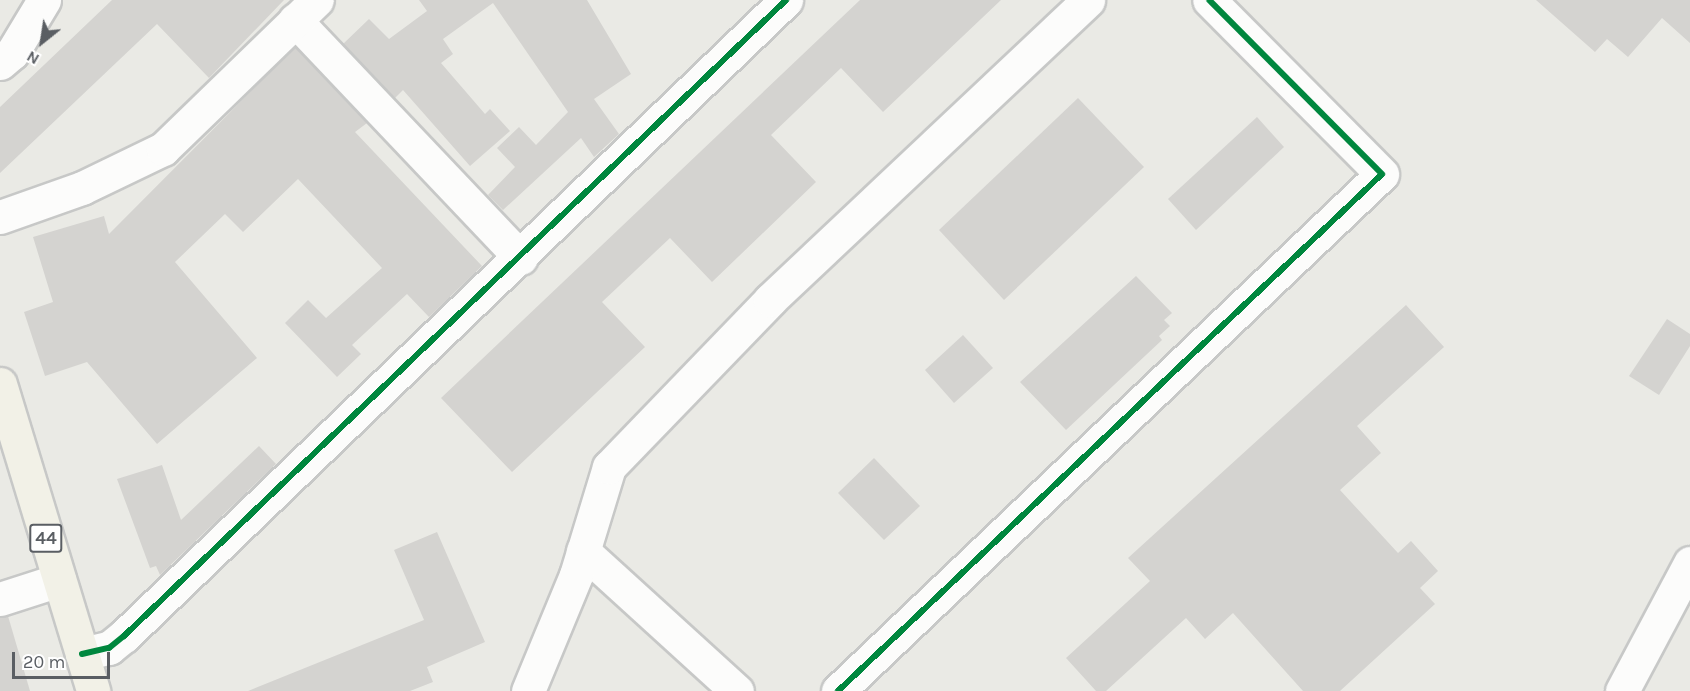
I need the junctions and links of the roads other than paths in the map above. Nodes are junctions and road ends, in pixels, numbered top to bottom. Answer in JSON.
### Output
{"nodes":[{"id":1,"x":44,"y":0,"type":"edge"},
{"id":2,"x":786,"y":0,"type":"edge"},
{"id":3,"x":1089,"y":0,"type":"edge"},
{"id":4,"x":1209,"y":0,"type":"edge"},
{"id":5,"x":306,"y":10,"type":"edge"},
{"id":6,"x":0,"y":63,"type":"edge"},
{"id":7,"x":0,"y":217,"type":"edge"},
{"id":8,"x":521,"y":258,"type":"junction"},
{"id":9,"x":0,"y":384,"type":"edge"},
{"id":10,"x":583,"y":551,"type":"junction"},
{"id":11,"x":1690,"y":563,"type":"edge"},
{"id":12,"x":59,"y":580,"type":"junction"},
{"id":13,"x":0,"y":599,"type":"edge"},
{"id":14,"x":82,"y":654,"type":"junction"},
{"id":15,"x":93,"y":691,"type":"edge"},
{"id":16,"x":528,"y":691,"type":"edge"},
{"id":17,"x":737,"y":691,"type":"edge"},
{"id":18,"x":838,"y":691,"type":"edge"},
{"id":19,"x":1622,"y":691,"type":"edge"}],
"edges":[{"from":1,"to":6,"type":"street"},
{"from":2,"to":8,"type":"street"},
{"from":3,"to":10,"type":"street"},
{"from":4,"to":18,"type":"street"},
{"from":5,"to":7,"type":"street"},
{"from":5,"to":8,"type":"street"},
{"from":8,"to":14,"type":"street"},
{"from":9,"to":12,"type":"main road","number":"44"},
{"from":10,"to":16,"type":"street"},
{"from":10,"to":17,"type":"street"},
{"from":11,"to":19,"type":"street"},
{"from":12,"to":13,"type":"street"},
{"from":12,"to":14,"type":"main road","number":"44"},
{"from":14,"to":15,"type":"main road","number":"44"}]}
